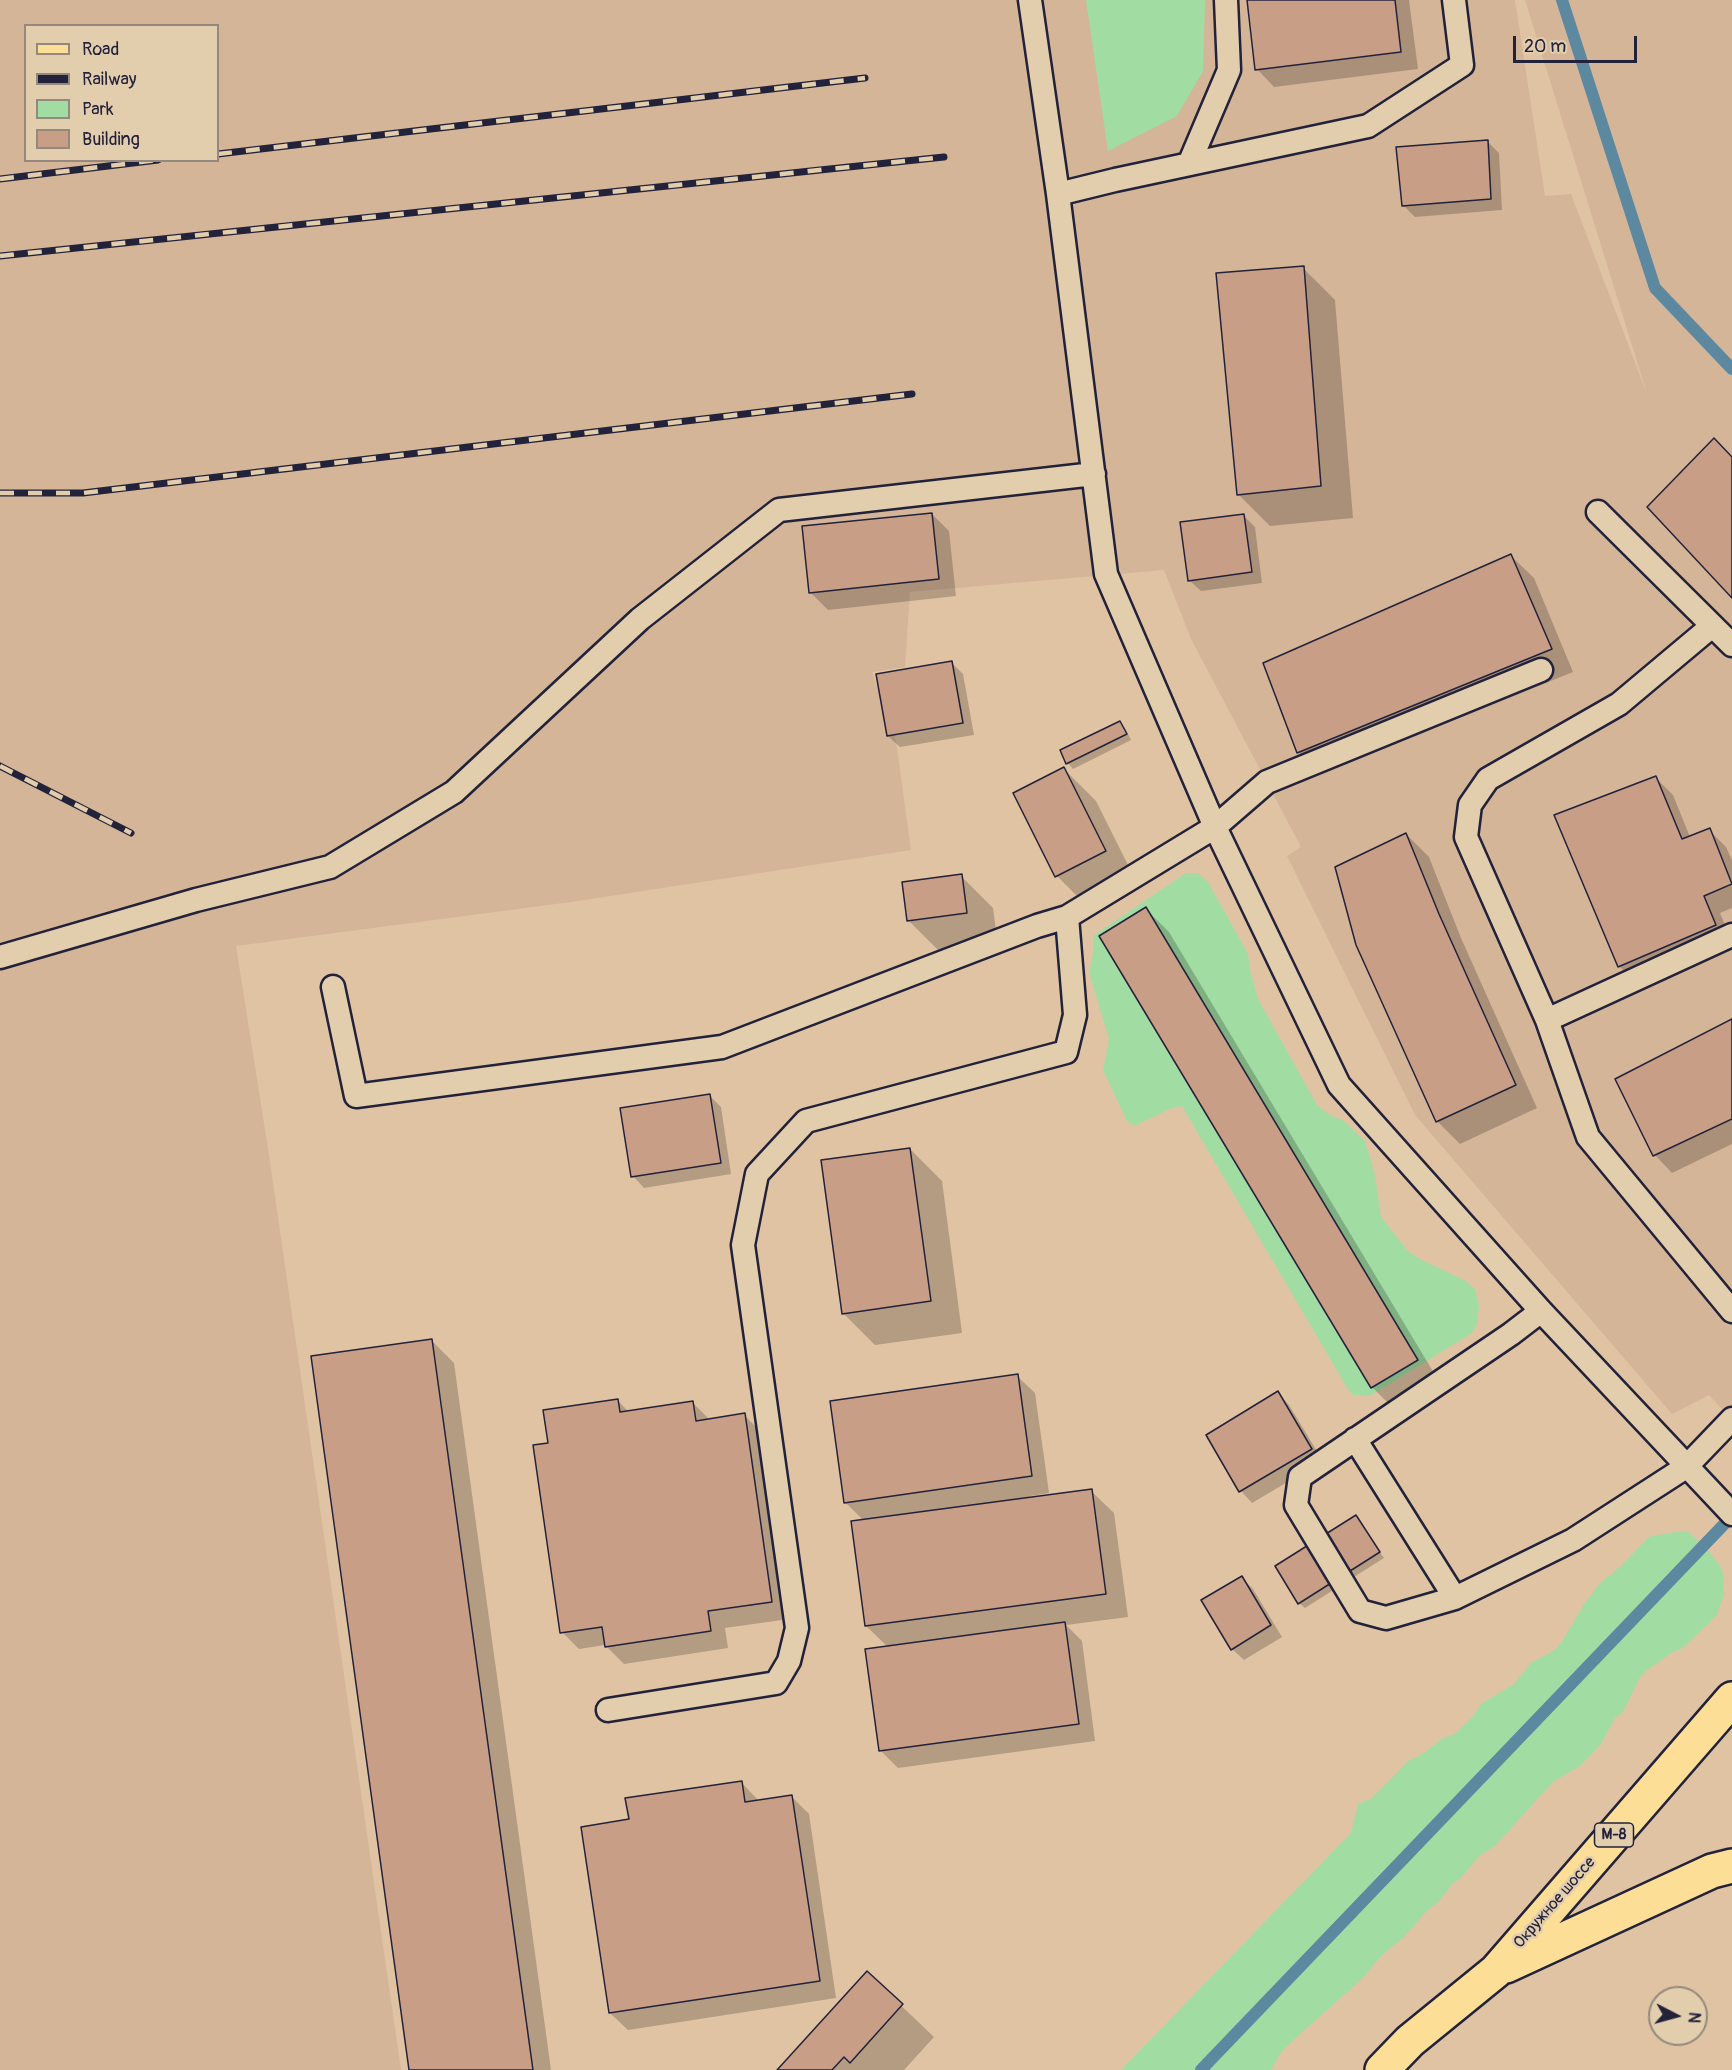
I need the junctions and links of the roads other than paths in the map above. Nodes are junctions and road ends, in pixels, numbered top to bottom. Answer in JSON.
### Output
{"nodes":[{"id":1,"x":1030,"y":0,"type":"edge"},
{"id":2,"x":1226,"y":0,"type":"edge"},
{"id":3,"x":1454,"y":0,"type":"edge"},
{"id":4,"x":1189,"y":164,"type":"junction"},
{"id":5,"x":1058,"y":194,"type":"junction"},
{"id":6,"x":1094,"y":474,"type":"junction"},
{"id":7,"x":1598,"y":512,"type":"dead end"},
{"id":8,"x":1712,"y":626,"type":"junction"},
{"id":9,"x":1732,"y":645,"type":"edge"},
{"id":10,"x":1541,"y":670,"type":"dead end"},
{"id":11,"x":1215,"y":827,"type":"junction"},
{"id":12,"x":1067,"y":917,"type":"junction"},
{"id":13,"x":1732,"y":935,"type":"edge"},
{"id":14,"x":0,"y":957,"type":"edge"},
{"id":15,"x":333,"y":987,"type":"dead end"},
{"id":16,"x":1548,"y":1020,"type":"junction"},
{"id":17,"x":1541,"y":1311,"type":"junction"},
{"id":18,"x":1732,"y":1311,"type":"edge"},
{"id":19,"x":1732,"y":1419,"type":"edge"},
{"id":20,"x":1355,"y":1438,"type":"junction"},
{"id":21,"x":1686,"y":1467,"type":"junction"},
{"id":22,"x":1726,"y":1506,"type":"edge"},
{"id":23,"x":1455,"y":1598,"type":"junction"},
{"id":24,"x":1732,"y":1699,"type":"edge"},
{"id":25,"x":608,"y":1710,"type":"dead end"},
{"id":26,"x":1732,"y":1866,"type":"edge"},
{"id":27,"x":1496,"y":1971,"type":"junction"},
{"id":28,"x":1382,"y":2070,"type":"edge"}],
"edges":[{"from":1,"to":5,"type":"lane"},
{"from":2,"to":4,"type":"lane"},
{"from":3,"to":4,"type":"lane"},
{"from":4,"to":5,"type":"lane"},
{"from":5,"to":6,"type":"lane"},
{"from":6,"to":11,"type":"lane"},
{"from":6,"to":14,"type":"lane"},
{"from":7,"to":8,"type":"lane"},
{"from":8,"to":9,"type":"lane"},
{"from":8,"to":16,"type":"lane"},
{"from":10,"to":11,"type":"lane"},
{"from":11,"to":12,"type":"lane"},
{"from":11,"to":17,"type":"lane"},
{"from":12,"to":15,"type":"lane"},
{"from":12,"to":25,"type":"lane"},
{"from":13,"to":16,"type":"lane"},
{"from":16,"to":18,"type":"lane"},
{"from":17,"to":20,"type":"lane"},
{"from":17,"to":21,"type":"lane"},
{"from":19,"to":21,"type":"lane"},
{"from":20,"to":23,"type":"lane"},
{"from":20,"to":23,"type":"lane"},
{"from":21,"to":22,"type":"lane"},
{"from":21,"to":23,"type":"lane"},
{"from":24,"to":27,"type":"main road","name":"Окружное шоссе","number":"М-8"},
{"from":26,"to":27,"type":"main road","name":"Окружное шоссе"},
{"from":27,"to":28,"type":"main road","name":"Окружное шоссе"}]}
